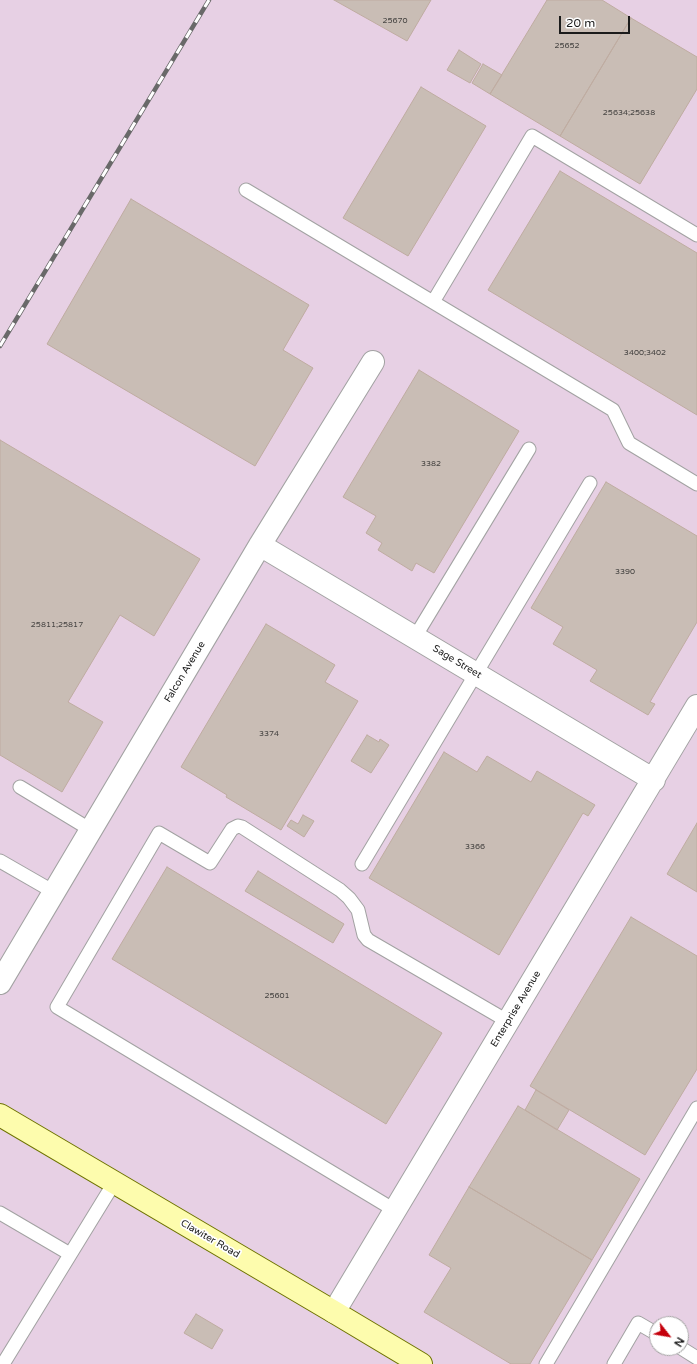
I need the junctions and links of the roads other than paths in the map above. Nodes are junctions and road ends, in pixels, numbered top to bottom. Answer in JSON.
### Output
{"nodes":[{"id":1,"x":246,"y":190,"type":"dead end"},
{"id":2,"x":697,"y":235,"type":"edge"},
{"id":3,"x":433,"y":302,"type":"junction"},
{"id":4,"x":373,"y":362,"type":"dead end"},
{"id":5,"x":529,"y":449,"type":"dead end"},
{"id":6,"x":590,"y":483,"type":"dead end"},
{"id":7,"x":697,"y":484,"type":"edge"},
{"id":8,"x":260,"y":545,"type":"junction"},
{"id":9,"x":415,"y":637,"type":"junction"},
{"id":10,"x":475,"y":673,"type":"junction"},
{"id":11,"x":697,"y":706,"type":"edge"},
{"id":12,"x":654,"y":780,"type":"junction"},
{"id":13,"x":20,"y":787,"type":"dead end"},
{"id":14,"x":91,"y":830,"type":"junction"},
{"id":15,"x":0,"y":861,"type":"edge"},
{"id":16,"x":362,"y":864,"type":"dead end"},
{"id":17,"x":54,"y":892,"type":"junction"},
{"id":18,"x":0,"y":983,"type":"edge"},
{"id":19,"x":509,"y":1022,"type":"junction"},
{"id":20,"x":697,"y":1108,"type":"edge"},
{"id":21,"x":0,"y":1115,"type":"edge"},
{"id":22,"x":114,"y":1183,"type":"junction"},
{"id":23,"x":396,"y":1211,"type":"junction"},
{"id":24,"x":0,"y":1213,"type":"edge"},
{"id":25,"x":70,"y":1254,"type":"junction"},
{"id":26,"x":334,"y":1312,"type":"junction"},
{"id":27,"x":649,"y":1329,"type":"edge"},
{"id":28,"x":3,"y":1364,"type":"edge"},
{"id":29,"x":421,"y":1364,"type":"edge"},
{"id":30,"x":546,"y":1364,"type":"edge"},
{"id":31,"x":614,"y":1364,"type":"edge"}],
"edges":[{"from":1,"to":3,"type":"lane"},
{"from":2,"to":3,"type":"lane"},
{"from":3,"to":7,"type":"lane"},
{"from":4,"to":8,"type":"street","name":"Falcon Avenue"},
{"from":5,"to":9,"type":"lane"},
{"from":6,"to":10,"type":"lane"},
{"from":8,"to":9,"type":"street","name":"Sage Street"},
{"from":8,"to":14,"type":"street","name":"Falcon Avenue"},
{"from":9,"to":10,"type":"street","name":"Sage Street"},
{"from":10,"to":12,"type":"street","name":"Sage Street"},
{"from":10,"to":16,"type":"lane"},
{"from":11,"to":12,"type":"street","name":"Enterprise Avenue"},
{"from":12,"to":19,"type":"street","name":"Enterprise Avenue"},
{"from":13,"to":14,"type":"lane"},
{"from":14,"to":17,"type":"street","name":"Falcon Avenue"},
{"from":15,"to":17,"type":"lane"},
{"from":17,"to":18,"type":"street","name":"Falcon Avenue"},
{"from":19,"to":23,"type":"street","name":"Enterprise Avenue"},
{"from":19,"to":23,"type":"lane"},
{"from":20,"to":30,"type":"lane"},
{"from":21,"to":22,"type":"street","name":"Clawiter Road"},
{"from":22,"to":25,"type":"lane"},
{"from":22,"to":26,"type":"street","name":"Clawiter Road"},
{"from":23,"to":26,"type":"street","name":"Enterprise Avenue"},
{"from":24,"to":25,"type":"lane"},
{"from":25,"to":28,"type":"lane"},
{"from":26,"to":29,"type":"street","name":"Clawiter Road"},
{"from":27,"to":31,"type":"lane"}]}
